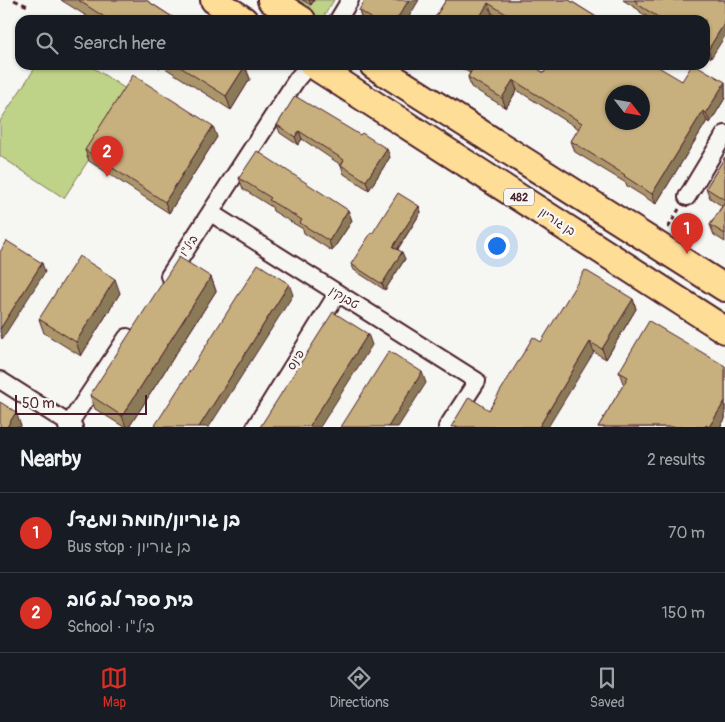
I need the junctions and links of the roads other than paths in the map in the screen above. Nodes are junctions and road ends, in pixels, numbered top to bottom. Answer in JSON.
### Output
{"nodes":[{"id":1,"x":214,"y":0,"type":"edge"},
{"id":2,"x":271,"y":0,"type":"edge"},
{"id":3,"x":350,"y":0,"type":"edge"},
{"id":4,"x":236,"y":15,"type":"edge"},
{"id":5,"x":294,"y":15,"type":"edge"},
{"id":6,"x":341,"y":15,"type":"edge"},
{"id":7,"x":305,"y":70,"type":"edge"},
{"id":8,"x":321,"y":70,"type":"edge"},
{"id":9,"x":381,"y":70,"type":"edge"},
{"id":10,"x":725,"y":134,"type":"edge"},
{"id":11,"x":687,"y":197,"type":"road end"},
{"id":12,"x":211,"y":213,"type":"junction"},
{"id":13,"x":162,"y":286,"type":"edge"},
{"id":14,"x":725,"y":288,"type":"edge"},
{"id":15,"x":338,"y":294,"type":"junction"},
{"id":16,"x":135,"y":326,"type":"edge"},
{"id":17,"x":725,"y":330,"type":"edge"},
{"id":18,"x":0,"y":380,"type":"edge"},
{"id":19,"x":70,"y":426,"type":"edge"},
{"id":20,"x":255,"y":427,"type":"edge"},
{"id":21,"x":447,"y":427,"type":"edge"}],
"edges":[{"from":1,"to":4,"type":"main road"},
{"from":2,"to":5,"type":"main road"},
{"from":3,"to":6,"type":"street"},
{"from":7,"to":12,"type":"street","name":"ביל\"ו"},
{"from":8,"to":17,"type":"main road","name":"בן גוריון","number":"482"},
{"from":9,"to":14,"type":"main road","number":"482"},
{"from":10,"to":11,"type":"street"},
{"from":12,"to":13,"type":"street","name":"ביל\"ו"},
{"from":12,"to":15,"type":"street","name":"טבנקין"},
{"from":15,"to":20,"type":"street","name":"פינס"},
{"from":15,"to":21,"type":"street","name":"טבנקין"},
{"from":16,"to":19,"type":"street"},
{"from":18,"to":19,"type":"street"}]}
